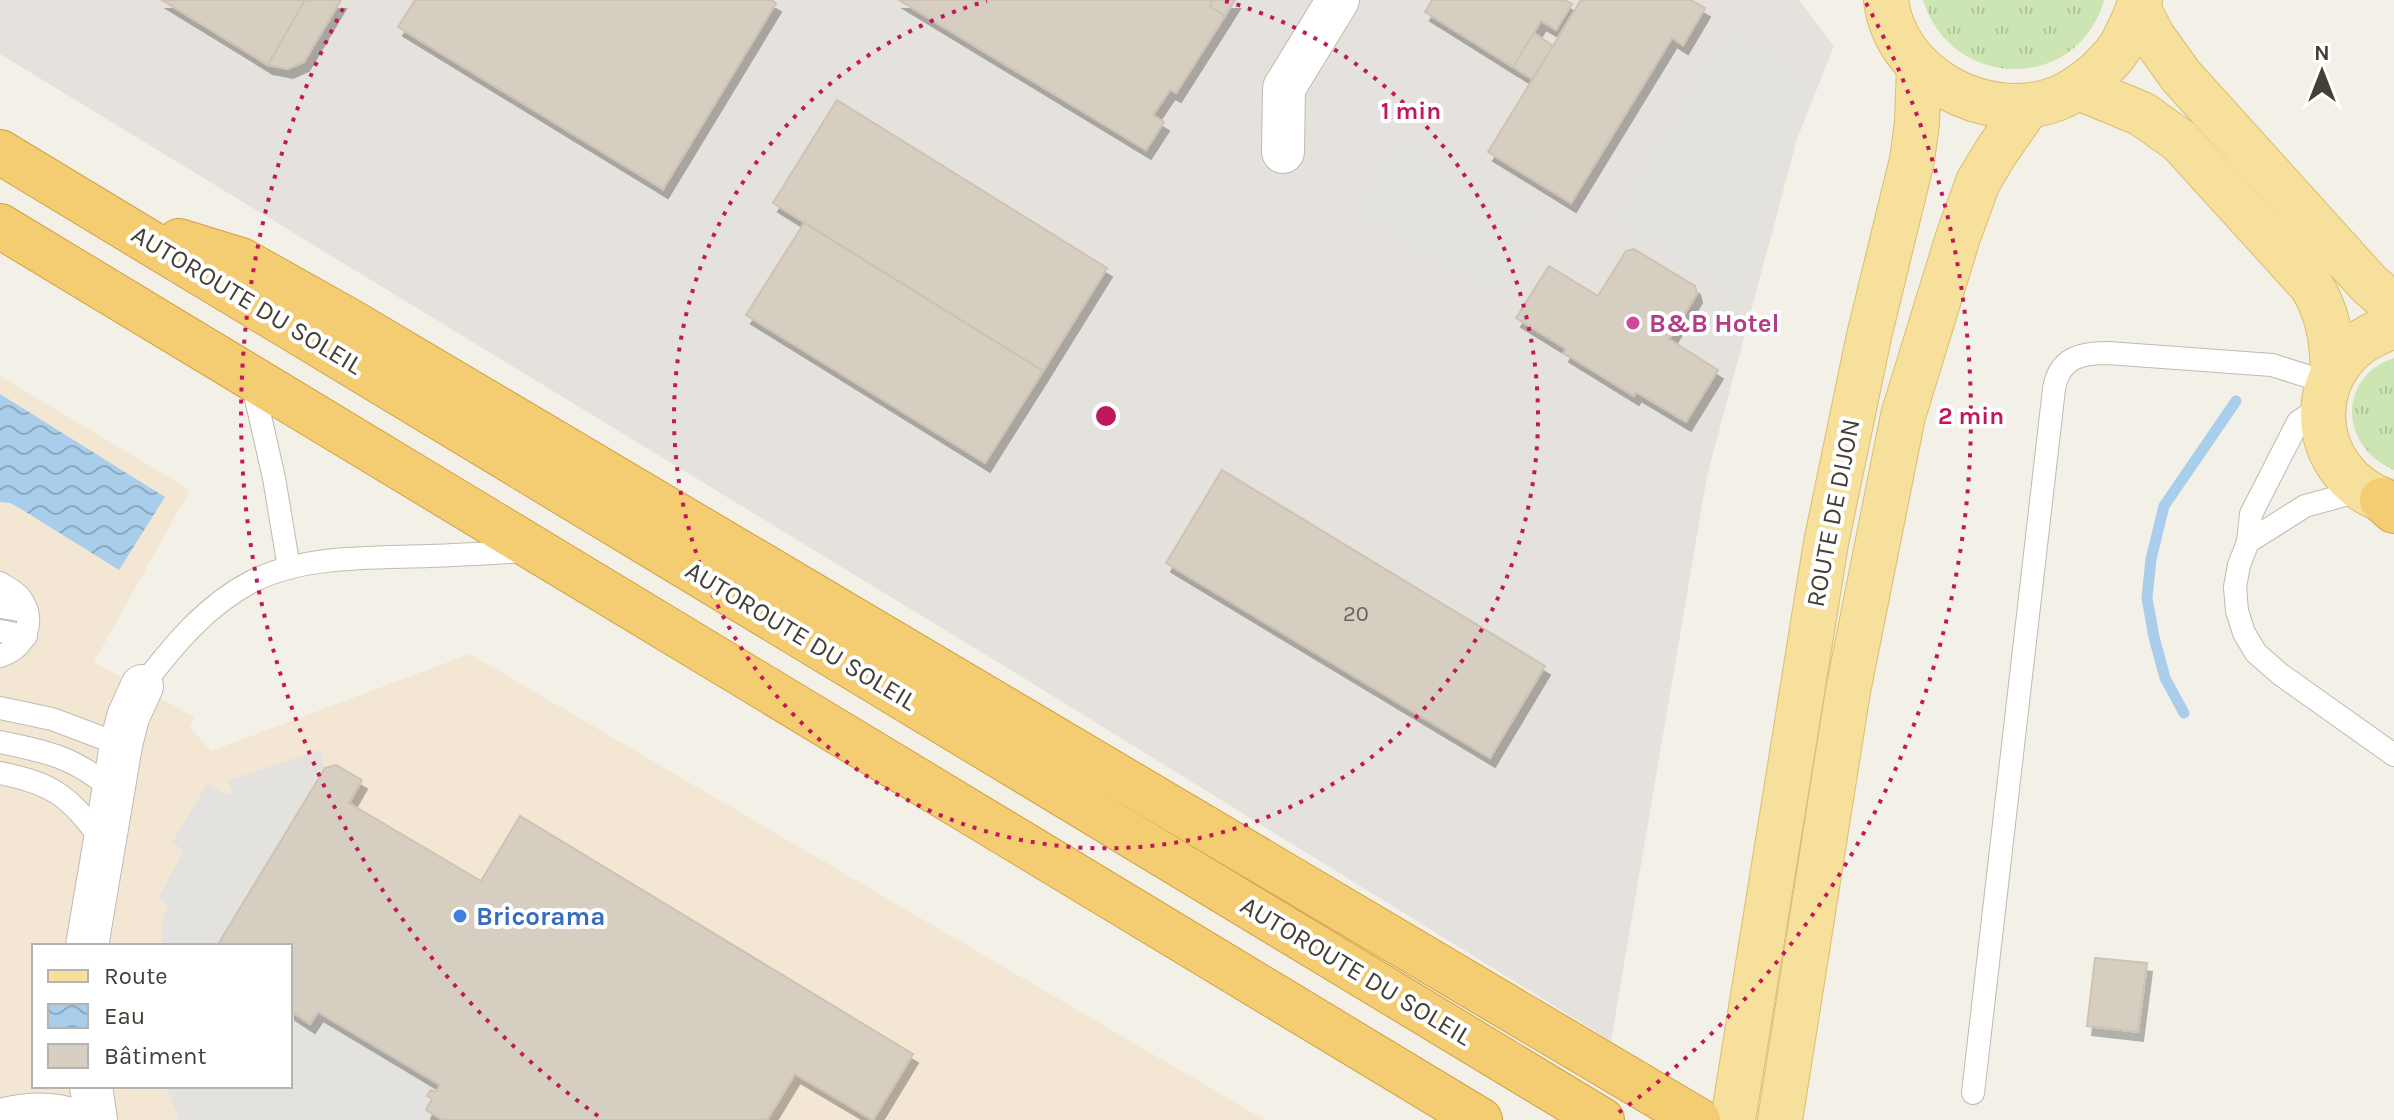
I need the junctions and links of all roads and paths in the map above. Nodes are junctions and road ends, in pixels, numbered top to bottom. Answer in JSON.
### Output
{"nodes":[{"id":1,"x":1338,"y":0,"type":"edge"},
{"id":2,"x":1886,"y":0,"type":"edge"},
{"id":3,"x":2139,"y":5,"type":"edge"},
{"id":4,"x":1919,"y":66,"type":"junction"},
{"id":5,"x":2079,"y":88,"type":"junction"},
{"id":6,"x":2028,"y":106,"type":"junction"},
{"id":7,"x":0,"y":152,"type":"edge"},
{"id":8,"x":1283,"y":152,"type":"dead end"},
{"id":9,"x":118,"y":222,"type":"junction"},
{"id":10,"x":0,"y":226,"type":"edge"},
{"id":11,"x":2394,"y":306,"type":"edge"},
{"id":12,"x":2394,"y":327,"type":"edge"},
{"id":13,"x":251,"y":377,"type":"junction"},
{"id":14,"x":2328,"y":387,"type":"junction"},
{"id":15,"x":2383,"y":501,"type":"edge"},
{"id":16,"x":2248,"y":542,"type":"junction"},
{"id":17,"x":540,"y":550,"type":"junction"},
{"id":18,"x":289,"y":568,"type":"junction"},
{"id":19,"x":0,"y":583,"type":"edge"},
{"id":20,"x":0,"y":607,"type":"edge"},
{"id":21,"x":27,"y":611,"type":"junction"},
{"id":22,"x":0,"y":631,"type":"edge"},
{"id":23,"x":26,"y":636,"type":"junction"},
{"id":24,"x":0,"y":656,"type":"edge"},
{"id":25,"x":142,"y":686,"type":"joint"},
{"id":26,"x":0,"y":708,"type":"edge"},
{"id":27,"x":0,"y":742,"type":"edge"},
{"id":28,"x":121,"y":745,"type":"junction"},
{"id":29,"x":2394,"y":755,"type":"edge"},
{"id":30,"x":0,"y":773,"type":"edge"},
{"id":31,"x":112,"y":789,"type":"junction"},
{"id":32,"x":103,"y":842,"type":"junction"},
{"id":33,"x":87,"y":944,"type":"edge"},
{"id":34,"x":91,"y":1088,"type":"edge"},
{"id":35,"x":1973,"y":1093,"type":"dead end"},
{"id":36,"x":22,"y":1106,"type":"edge"},
{"id":37,"x":1735,"y":1107,"type":"edge"},
{"id":38,"x":1781,"y":1119,"type":"edge"},
{"id":39,"x":73,"y":1120,"type":"edge"},
{"id":40,"x":96,"y":1120,"type":"edge"},
{"id":41,"x":1480,"y":1120,"type":"edge"},
{"id":42,"x":1602,"y":1120,"type":"edge"},
{"id":43,"x":1698,"y":1120,"type":"edge"}],
"edges":[{"from":1,"to":8,"type":"street"},
{"from":2,"to":4,"type":"main road"},
{"from":3,"to":5,"type":"main road"},
{"from":3,"to":11,"type":"main road"},
{"from":4,"to":6,"type":"main road"},
{"from":4,"to":37,"type":"main road","name":"ROUTE DE DIJON"},
{"from":5,"to":6,"type":"main road"},
{"from":5,"to":14,"type":"main road"},
{"from":6,"to":38,"type":"main road","name":"ROUTE DE DIJON"},
{"from":7,"to":9,"type":"highway","name":"AUTOROUTE DU SOLEIL"},
{"from":9,"to":42,"type":"highway","name":"AUTOROUTE DU SOLEIL"},
{"from":9,"to":43,"type":"highway"},
{"from":10,"to":13,"type":"highway"},
{"from":12,"to":14,"type":"main road"},
{"from":13,"to":17,"type":"highway"},
{"from":13,"to":18,"type":"lane"},
{"from":14,"to":15,"type":"main road"},
{"from":14,"to":16,"type":"lane"},
{"from":14,"to":35,"type":"lane"},
{"from":15,"to":16,"type":"lane"},
{"from":16,"to":29,"type":"lane"},
{"from":17,"to":18,"type":"lane"},
{"from":17,"to":41,"type":"highway"},
{"from":18,"to":25,"type":"lane"},
{"from":19,"to":21,"type":"lane"},
{"from":20,"to":21,"type":"lane"},
{"from":21,"to":23,"type":"lane"},
{"from":22,"to":23,"type":"lane"},
{"from":23,"to":24,"type":"lane"},
{"from":25,"to":28,"type":"street"},
{"from":26,"to":28,"type":"lane"},
{"from":27,"to":31,"type":"lane"},
{"from":28,"to":31,"type":"street"},
{"from":30,"to":32,"type":"lane"},
{"from":31,"to":32,"type":"street"},
{"from":32,"to":33,"type":"street"},
{"from":34,"to":40,"type":"street"},
{"from":36,"to":39,"type":"street"}]}
